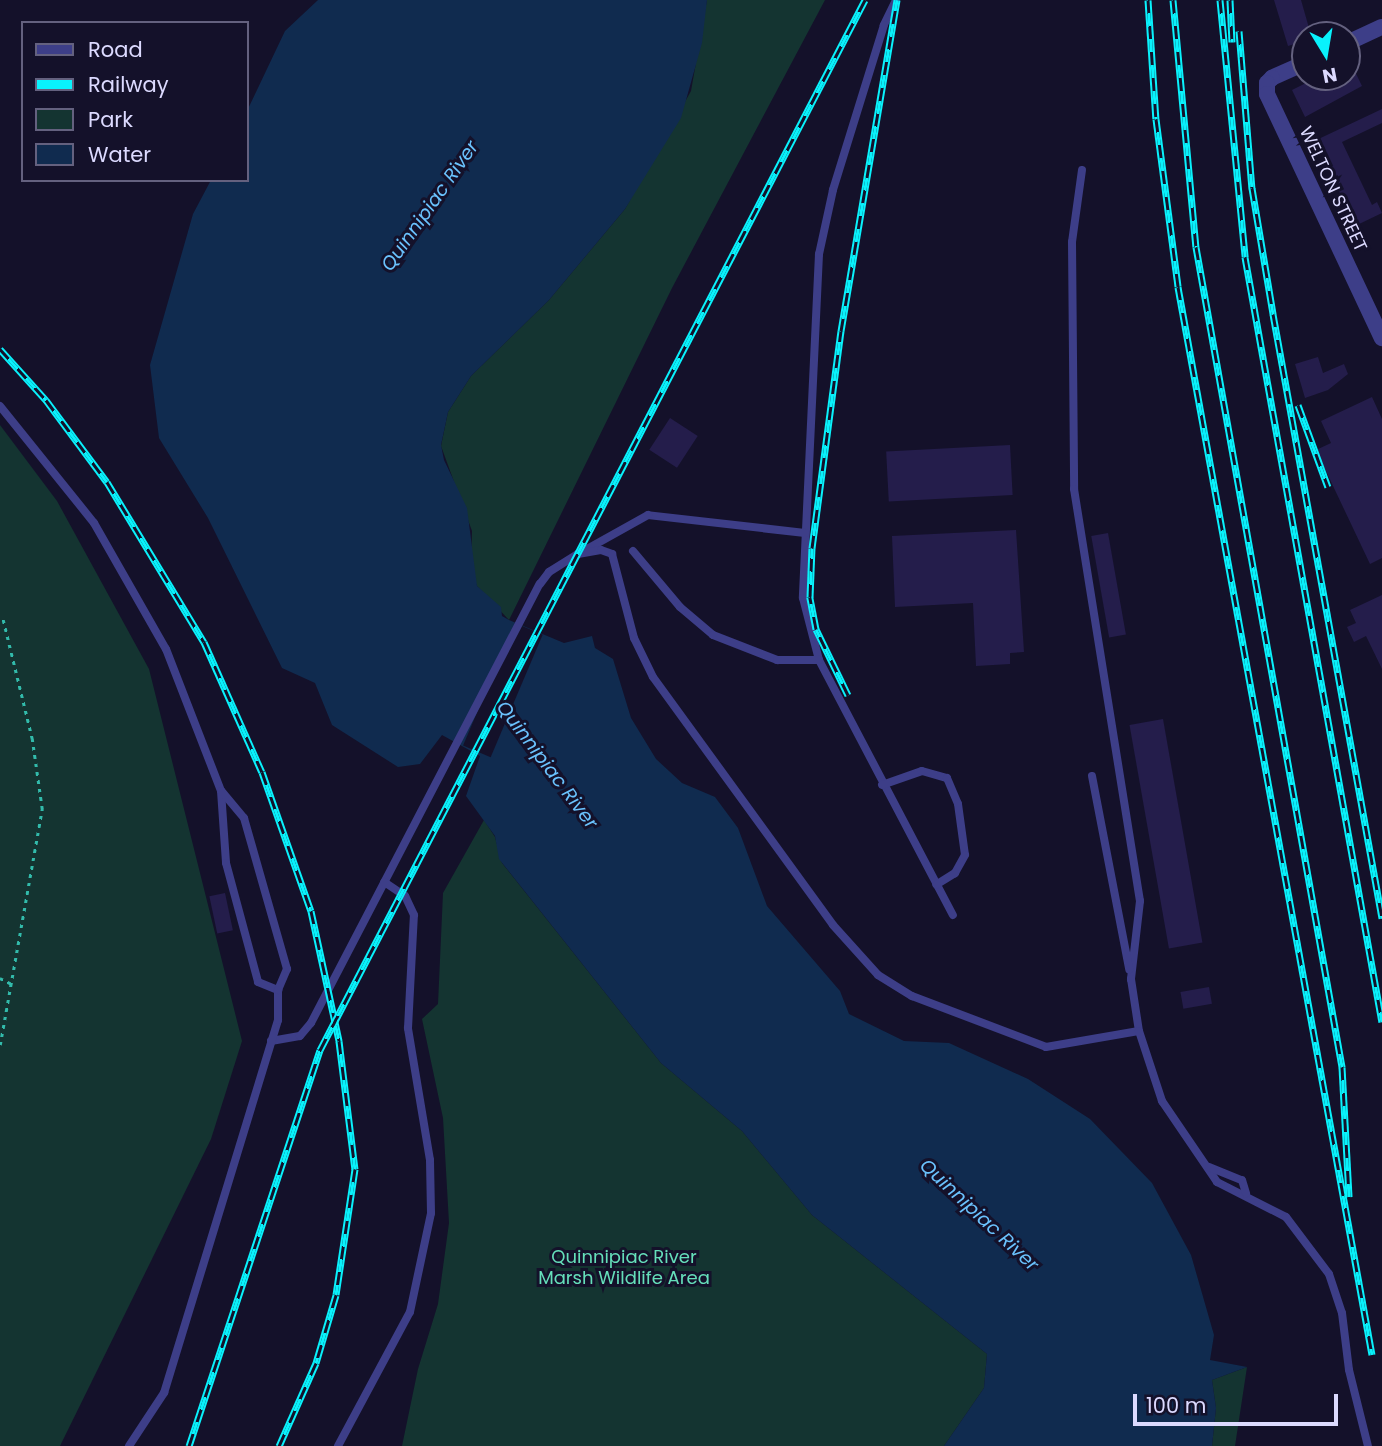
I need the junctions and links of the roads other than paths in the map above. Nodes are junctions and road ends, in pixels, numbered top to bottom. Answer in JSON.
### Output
{"nodes":[{"id":1,"x":896,"y":0,"type":"edge"},
{"id":2,"x":1382,"y":27,"type":"edge"},
{"id":3,"x":1361,"y":37,"type":"edge"},
{"id":4,"x":1291,"y":69,"type":"edge"},
{"id":5,"x":1082,"y":170,"type":"dead end"},
{"id":6,"x":1381,"y":332,"type":"edge"},
{"id":7,"x":0,"y":406,"type":"edge"},
{"id":8,"x":805,"y":533,"type":"junction"},
{"id":9,"x":633,"y":551,"type":"dead end"},
{"id":10,"x":578,"y":554,"type":"junction"},
{"id":11,"x":819,"y":660,"type":"junction"},
{"id":12,"x":1092,"y":776,"type":"dead end"},
{"id":13,"x":882,"y":785,"type":"junction"},
{"id":14,"x":221,"y":791,"type":"junction"},
{"id":15,"x":384,"y":882,"type":"junction"},
{"id":16,"x":936,"y":885,"type":"junction"},
{"id":17,"x":953,"y":915,"type":"dead end"},
{"id":18,"x":1131,"y":979,"type":"junction"},
{"id":19,"x":278,"y":990,"type":"junction"},
{"id":20,"x":1139,"y":1031,"type":"junction"},
{"id":21,"x":271,"y":1041,"type":"junction"},
{"id":22,"x":1209,"y":1167,"type":"junction"},
{"id":23,"x":1246,"y":1193,"type":"junction"},
{"id":24,"x":129,"y":1446,"type":"edge"},
{"id":25,"x":338,"y":1446,"type":"edge"},
{"id":26,"x":1368,"y":1446,"type":"edge"}],
"edges":[{"from":1,"to":8,"type":"lane"},
{"from":2,"to":3,"type":"street"},
{"from":4,"to":6,"type":"street","name":"WELTON STREET"},
{"from":5,"to":18,"type":"lane"},
{"from":7,"to":14,"type":"lane"},
{"from":8,"to":10,"type":"lane"},
{"from":8,"to":11,"type":"lane"},
{"from":9,"to":11,"type":"lane"},
{"from":10,"to":15,"type":"lane"},
{"from":10,"to":20,"type":"lane"},
{"from":11,"to":13,"type":"lane"},
{"from":12,"to":18,"type":"lane"},
{"from":13,"to":16,"type":"lane"},
{"from":13,"to":16,"type":"lane"},
{"from":14,"to":19,"type":"lane"},
{"from":14,"to":19,"type":"lane"},
{"from":15,"to":21,"type":"lane"},
{"from":15,"to":25,"type":"lane"},
{"from":16,"to":17,"type":"lane"},
{"from":18,"to":20,"type":"lane"},
{"from":19,"to":21,"type":"lane"},
{"from":20,"to":22,"type":"lane"},
{"from":21,"to":24,"type":"lane"},
{"from":22,"to":23,"type":"lane"},
{"from":22,"to":23,"type":"lane"},
{"from":23,"to":26,"type":"lane"}]}
